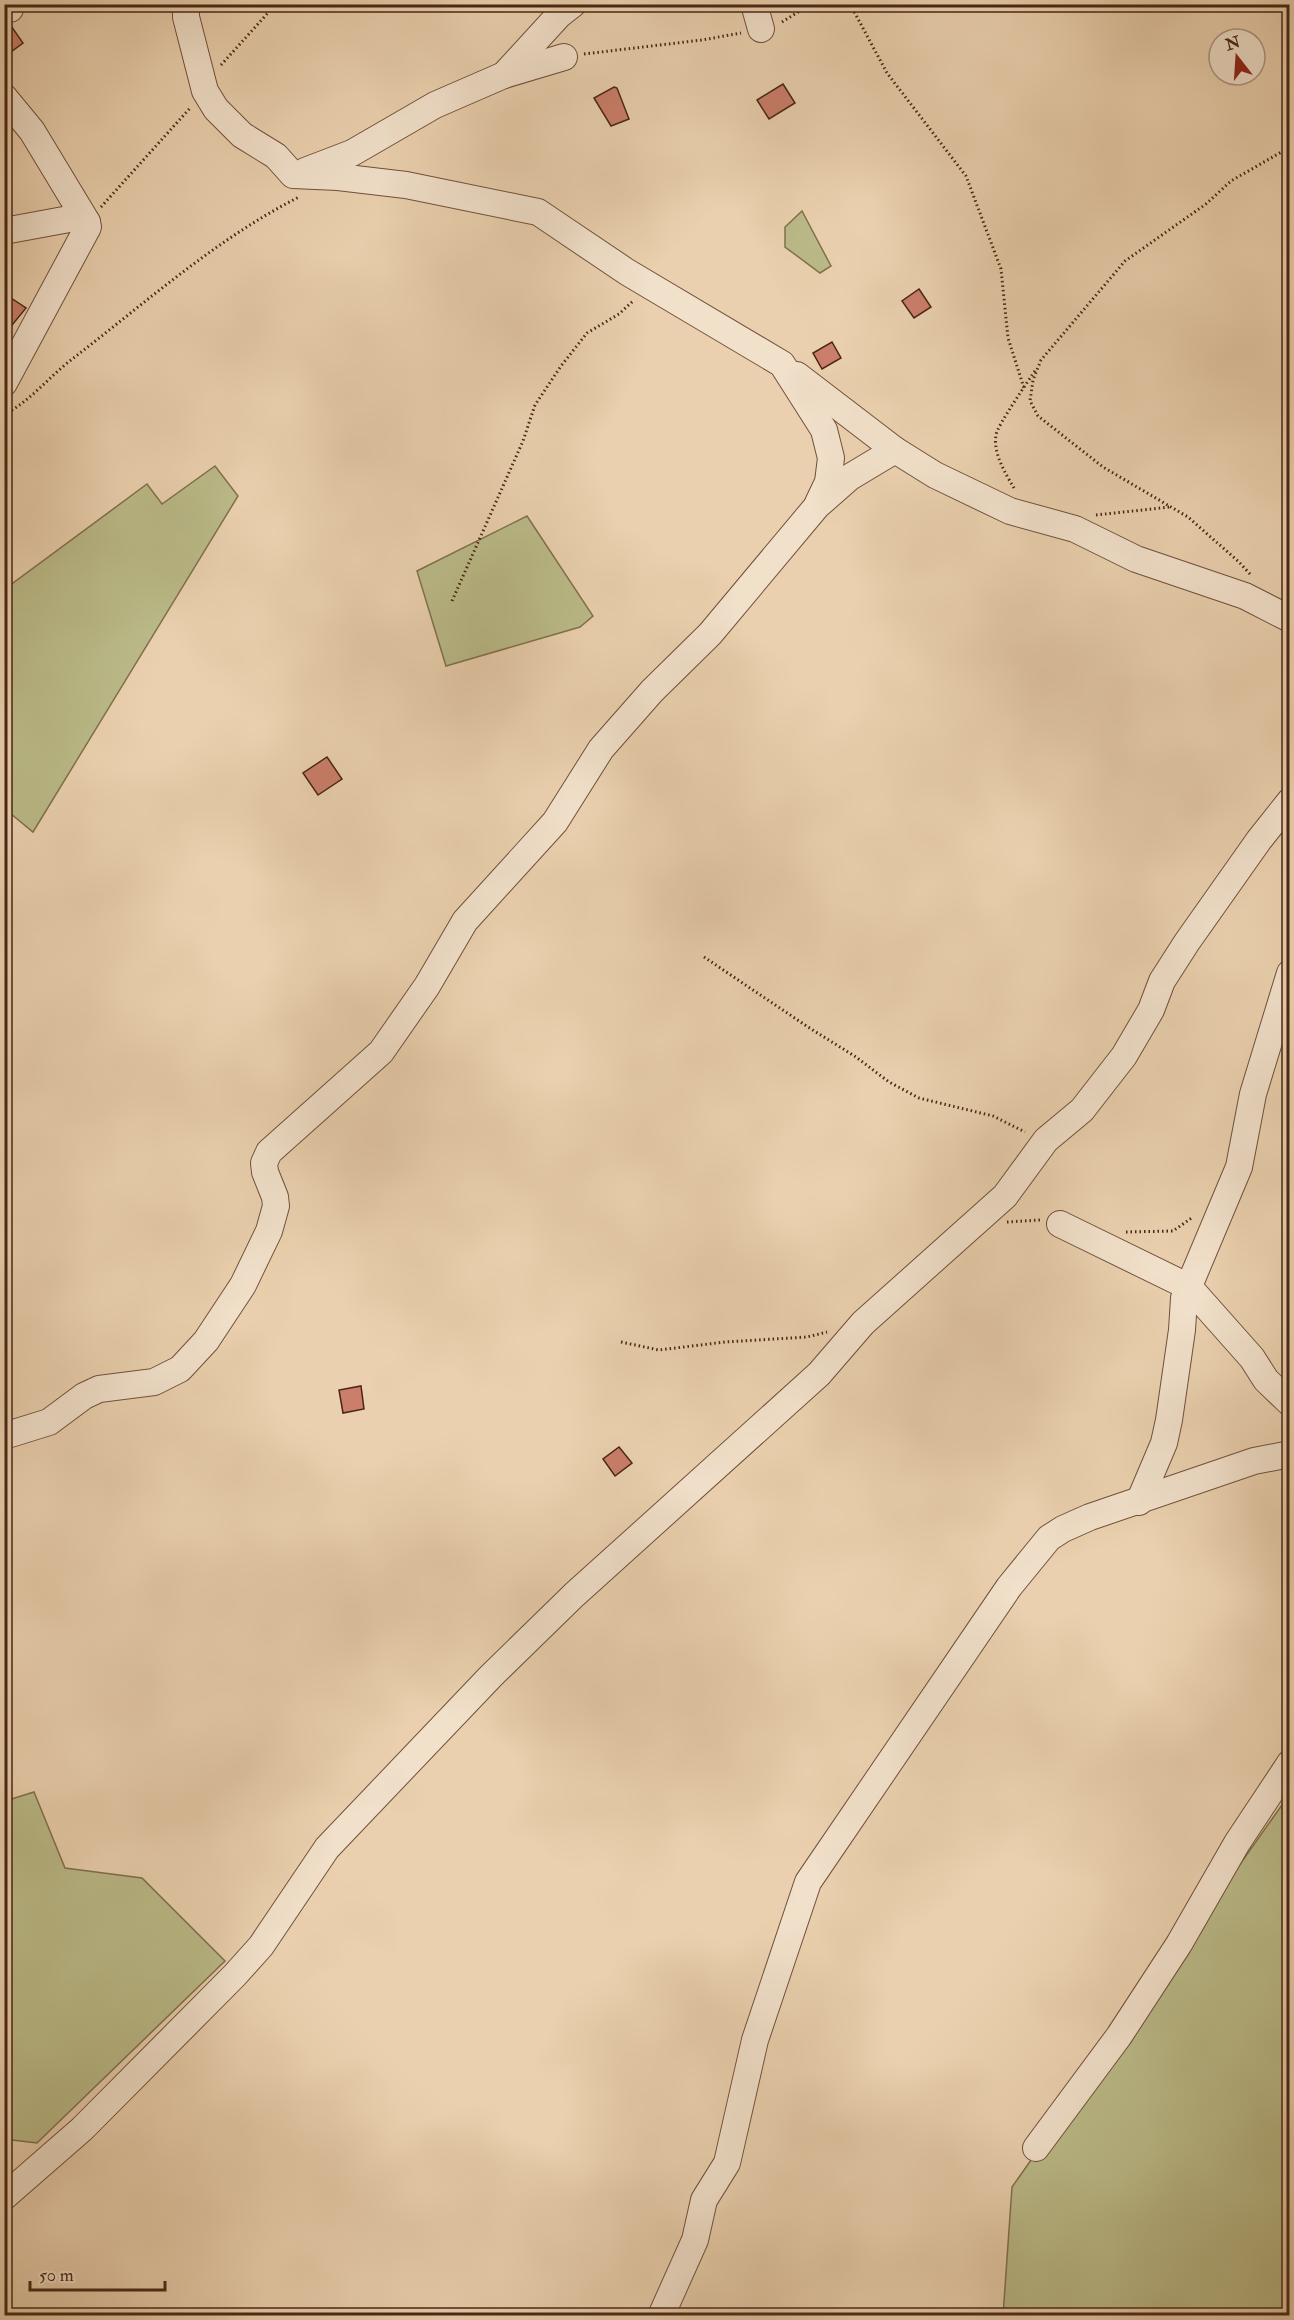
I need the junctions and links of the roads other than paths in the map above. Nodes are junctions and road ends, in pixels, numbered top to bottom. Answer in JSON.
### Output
{"nodes":[{"id":1,"x":186,"y":4,"type":"edge"},
{"id":2,"x":573,"y":4,"type":"edge"},
{"id":3,"x":754,"y":4,"type":"edge"},
{"id":4,"x":761,"y":29,"type":"road end"},
{"id":5,"x":564,"y":57,"type":"road end"},
{"id":6,"x":504,"y":75,"type":"junction"},
{"id":7,"x":4,"y":97,"type":"edge"},
{"id":8,"x":300,"y":184,"type":"junction"},
{"id":9,"x":87,"y":222,"type":"junction"},
{"id":10,"x":4,"y":231,"type":"edge"},
{"id":11,"x":782,"y":364,"type":"junction"},
{"id":12,"x":4,"y":383,"type":"edge"},
{"id":13,"x":895,"y":450,"type":"junction"},
{"id":14,"x":817,"y":506,"type":"junction"},
{"id":15,"x":1290,"y":619,"type":"edge"},
{"id":16,"x":1290,"y":801,"type":"edge"},
{"id":17,"x":1290,"y":973,"type":"edge"},
{"id":18,"x":1060,"y":1224,"type":"dead end"},
{"id":19,"x":1189,"y":1287,"type":"junction"},
{"id":20,"x":1290,"y":1403,"type":"edge"},
{"id":21,"x":4,"y":1436,"type":"edge"},
{"id":22,"x":1290,"y":1454,"type":"edge"},
{"id":23,"x":1139,"y":1502,"type":"junction"},
{"id":24,"x":1290,"y":1763,"type":"edge"},
{"id":25,"x":1036,"y":2148,"type":"dead end"},
{"id":26,"x":4,"y":2197,"type":"edge"},
{"id":27,"x":661,"y":2316,"type":"edge"}],
"edges":[{"from":1,"to":8,"type":"street"},
{"from":2,"to":6,"type":"street"},
{"from":3,"to":4,"type":"street"},
{"from":5,"to":6,"type":"street"},
{"from":6,"to":8,"type":"street"},
{"from":7,"to":9,"type":"street"},
{"from":8,"to":11,"type":"street"},
{"from":9,"to":10,"type":"street"},
{"from":9,"to":12,"type":"street"},
{"from":11,"to":13,"type":"street"},
{"from":11,"to":14,"type":"street"},
{"from":13,"to":14,"type":"street"},
{"from":13,"to":15,"type":"street"},
{"from":14,"to":21,"type":"street"},
{"from":16,"to":26,"type":"street"},
{"from":17,"to":19,"type":"street"},
{"from":18,"to":19,"type":"street"},
{"from":19,"to":20,"type":"street"},
{"from":19,"to":23,"type":"street"},
{"from":22,"to":23,"type":"street"},
{"from":23,"to":27,"type":"street"},
{"from":24,"to":25,"type":"street"}]}
